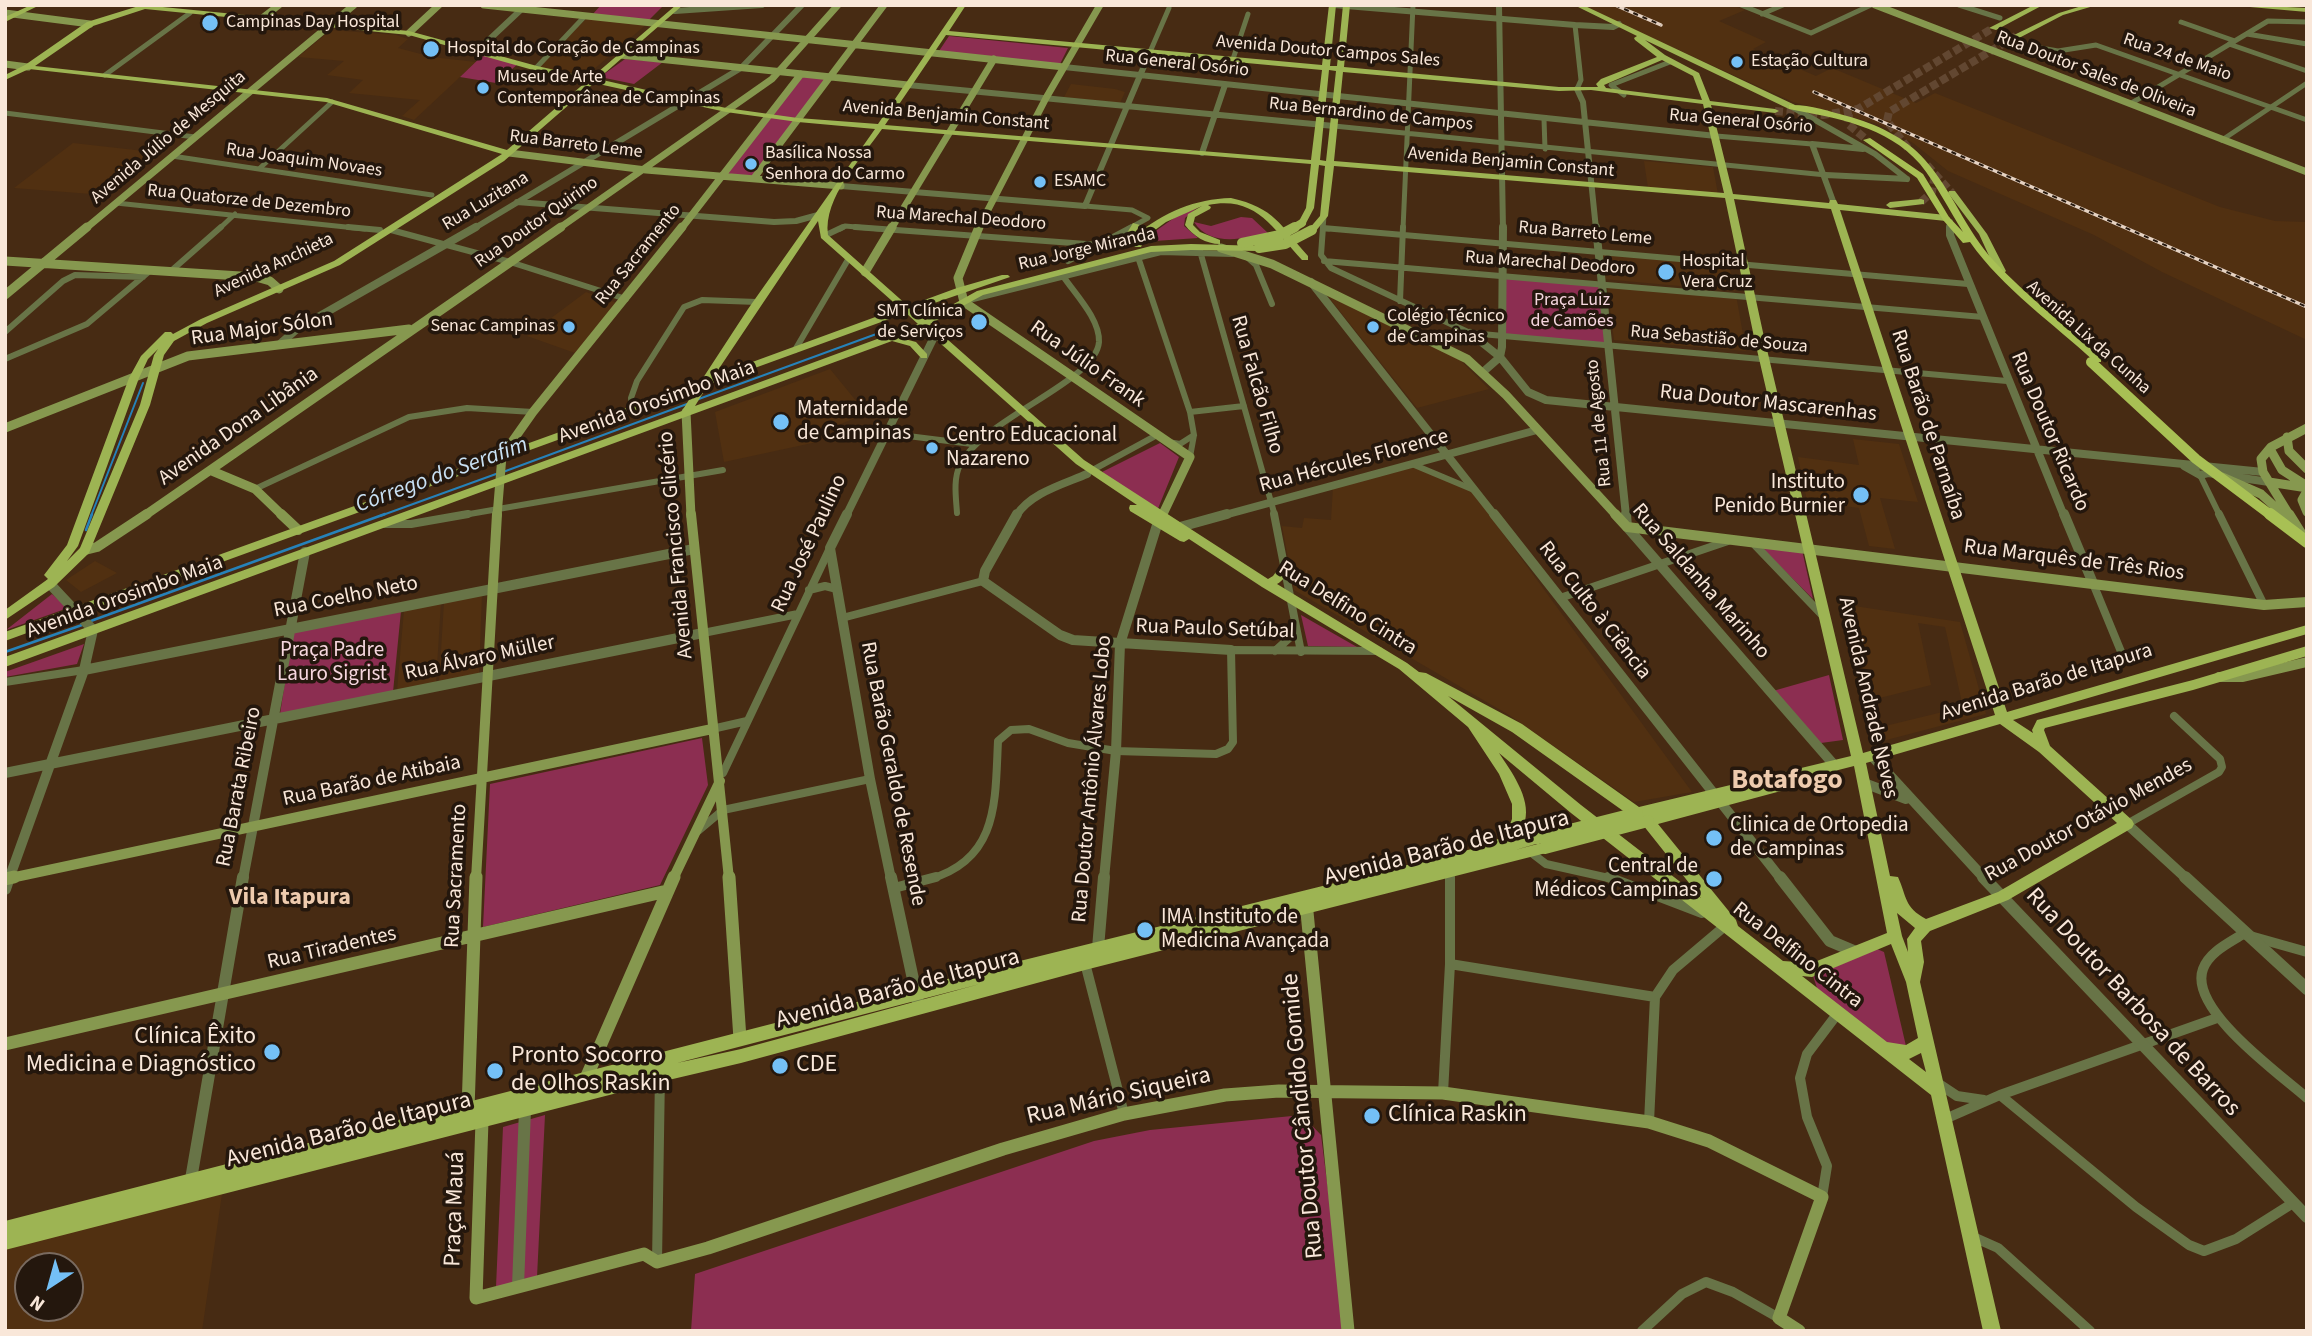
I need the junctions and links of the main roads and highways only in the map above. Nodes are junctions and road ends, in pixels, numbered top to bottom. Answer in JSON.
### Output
{"nodes":[{"id":1,"x":37,"y":5,"type":"edge"},
{"id":2,"x":279,"y":5,"type":"edge"},
{"id":3,"x":354,"y":5,"type":"edge"},
{"id":4,"x":439,"y":5,"type":"edge"},
{"id":5,"x":484,"y":5,"type":"edge"},
{"id":6,"x":596,"y":5,"type":"edge"},
{"id":7,"x":838,"y":5,"type":"edge"},
{"id":8,"x":884,"y":5,"type":"edge"},
{"id":9,"x":963,"y":5,"type":"edge"},
{"id":10,"x":1100,"y":5,"type":"edge"},
{"id":11,"x":1334,"y":5,"type":"edge"},
{"id":12,"x":1566,"y":5,"type":"edge"},
{"id":13,"x":1577,"y":5,"type":"edge"},
{"id":14,"x":1873,"y":5,"type":"edge"},
{"id":15,"x":2041,"y":5,"type":"edge"},
{"id":16,"x":2094,"y":5,"type":"edge"},
{"id":17,"x":2250,"y":5,"type":"edge"},
{"id":18,"x":148,"y":6,"type":"edge"},
{"id":19,"x":1347,"y":6,"type":"edge"},
{"id":20,"x":524,"y":7,"type":"edge"},
{"id":21,"x":675,"y":7,"type":"edge"},
{"id":22,"x":2307,"y":10,"type":"edge"},
{"id":23,"x":5,"y":13,"type":"edge"},
{"id":24,"x":2061,"y":14,"type":"junction"},
{"id":25,"x":17,"y":15,"type":"junction"},
{"id":26,"x":585,"y":16,"type":"junction"},
{"id":27,"x":261,"y":19,"type":"junction"},
{"id":28,"x":5,"y":20,"type":"edge"},
{"id":29,"x":656,"y":23,"type":"junction"},
{"id":30,"x":90,"y":24,"type":"junction"},
{"id":31,"x":1616,"y":25,"type":"junction"},
{"id":32,"x":329,"y":26,"type":"junction"},
{"id":33,"x":1993,"y":28,"type":"tunnel mouth"},
{"id":34,"x":409,"y":33,"type":"junction"},
{"id":35,"x":945,"y":33,"type":"junction"},
{"id":36,"x":2016,"y":36,"type":"tunnel mouth"},
{"id":37,"x":808,"y":40,"type":"junction"},
{"id":38,"x":855,"y":44,"type":"junction"},
{"id":39,"x":1077,"y":45,"type":"junction"},
{"id":40,"x":931,"y":52,"type":"junction"},
{"id":41,"x":620,"y":55,"type":"junction"},
{"id":42,"x":1689,"y":59,"type":"junction"},
{"id":43,"x":994,"y":60,"type":"junction"},
{"id":44,"x":1669,"y":61,"type":"junction"},
{"id":45,"x":5,"y":64,"type":"edge"},
{"id":46,"x":1704,"y":66,"type":"joint"},
{"id":47,"x":28,"y":67,"type":"junction"},
{"id":48,"x":1064,"y":67,"type":"junction"},
{"id":49,"x":1327,"y":67,"type":"junction"},
{"id":50,"x":1342,"y":69,"type":"junction"},
{"id":51,"x":780,"y":72,"type":"junction"},
{"id":52,"x":801,"y":74,"type":"junction"},
{"id":53,"x":1696,"y":75,"type":"junction"},
{"id":54,"x":831,"y":77,"type":"junction"},
{"id":55,"x":5,"y":78,"type":"edge"},
{"id":56,"x":589,"y":78,"type":"junction"},
{"id":57,"x":1737,"y":82,"type":"junction"},
{"id":58,"x":908,"y":85,"type":"junction"},
{"id":59,"x":1604,"y":91,"type":"junction"},
{"id":60,"x":250,"y":92,"type":"junction"},
{"id":61,"x":1707,"y":103,"type":"junction"},
{"id":62,"x":1792,"y":107,"type":"junction"},
{"id":63,"x":726,"y":110,"type":"junction"},
{"id":64,"x":1775,"y":111,"type":"tunnel mouth"},
{"id":65,"x":770,"y":116,"type":"junction"},
{"id":66,"x":798,"y":120,"type":"junction"},
{"id":67,"x":879,"y":126,"type":"junction"},
{"id":68,"x":951,"y":132,"type":"junction"},
{"id":69,"x":1027,"y":138,"type":"junction"},
{"id":70,"x":1867,"y":145,"type":"tunnel mouth"},
{"id":71,"x":505,"y":153,"type":"junction"},
{"id":72,"x":1314,"y":162,"type":"junction"},
{"id":73,"x":1329,"y":163,"type":"junction"},
{"id":74,"x":641,"y":169,"type":"junction"},
{"id":75,"x":2307,"y":172,"type":"edge"},
{"id":76,"x":723,"y":176,"type":"junction"},
{"id":77,"x":754,"y":178,"type":"junction"},
{"id":78,"x":841,"y":186,"type":"junction"},
{"id":79,"x":1952,"y":193,"type":"tunnel mouth"},
{"id":80,"x":1728,"y":196,"type":"junction"},
{"id":81,"x":831,"y":200,"type":"junction"},
{"id":82,"x":1228,"y":202,"type":"junction"},
{"id":83,"x":1921,"y":202,"type":"dead end"},
{"id":84,"x":1834,"y":204,"type":"junction"},
{"id":85,"x":1948,"y":220,"type":"junction"},
{"id":86,"x":1302,"y":223,"type":"joint"},
{"id":87,"x":1136,"y":225,"type":"road end"},
{"id":88,"x":385,"y":230,"type":"junction"},
{"id":89,"x":1135,"y":243,"type":"junction"},
{"id":90,"x":1218,"y":245,"type":"junction"},
{"id":91,"x":1151,"y":249,"type":"junction"},
{"id":92,"x":1305,"y":258,"type":"dead end"},
{"id":93,"x":5,"y":261,"type":"edge"},
{"id":94,"x":42,"y":264,"type":"junction"},
{"id":95,"x":2001,"y":271,"type":"junction"},
{"id":96,"x":865,"y":272,"type":"junction"},
{"id":97,"x":277,"y":287,"type":"junction"},
{"id":98,"x":960,"y":290,"type":"junction"},
{"id":99,"x":5,"y":295,"type":"edge"},
{"id":100,"x":964,"y":301,"type":"junction"},
{"id":101,"x":908,"y":311,"type":"junction"},
{"id":102,"x":2045,"y":318,"type":"junction"},
{"id":103,"x":925,"y":324,"type":"junction"},
{"id":104,"x":412,"y":329,"type":"junction"},
{"id":105,"x":891,"y":337,"type":"junction"},
{"id":106,"x":924,"y":356,"type":"road end"},
{"id":107,"x":2094,"y":361,"type":"junction"},
{"id":108,"x":156,"y":368,"type":"junction"},
{"id":109,"x":134,"y":378,"type":"junction"},
{"id":110,"x":701,"y":387,"type":"junction"},
{"id":111,"x":688,"y":409,"type":"junction"},
{"id":112,"x":2307,"y":428,"type":"edge"},
{"id":113,"x":8,"y":429,"type":"edge"},
{"id":114,"x":2287,"y":437,"type":"junction"},
{"id":115,"x":2271,"y":448,"type":"junction"},
{"id":116,"x":1190,"y":457,"type":"joint"},
{"id":117,"x":502,"y":458,"type":"junction"},
{"id":118,"x":2307,"y":469,"type":"edge"},
{"id":119,"x":212,"y":471,"type":"junction"},
{"id":120,"x":2263,"y":472,"type":"junction"},
{"id":121,"x":2216,"y":474,"type":"road end"},
{"id":122,"x":2290,"y":477,"type":"junction"},
{"id":123,"x":2307,"y":478,"type":"edge"},
{"id":124,"x":500,"y":480,"type":"junction"},
{"id":125,"x":2269,"y":482,"type":"junction"},
{"id":126,"x":2307,"y":488,"type":"edge"},
{"id":127,"x":2307,"y":512,"type":"edge"},
{"id":128,"x":1160,"y":521,"type":"junction"},
{"id":129,"x":1627,"y":527,"type":"joint"},
{"id":130,"x":298,"y":530,"type":"junction"},
{"id":131,"x":2303,"y":533,"type":"edge"},
{"id":132,"x":2307,"y":542,"type":"edge"},
{"id":133,"x":1807,"y":548,"type":"junction"},
{"id":134,"x":86,"y":549,"type":"junction"},
{"id":135,"x":1228,"y":560,"type":"junction"},
{"id":136,"x":1952,"y":565,"type":"junction"},
{"id":137,"x":1285,"y":568,"type":"road end"},
{"id":138,"x":1266,"y":584,"type":"junction"},
{"id":139,"x":2307,"y":602,"type":"edge"},
{"id":140,"x":5,"y":610,"type":"edge"},
{"id":141,"x":5,"y":616,"type":"edge"},
{"id":142,"x":92,"y":627,"type":"joint"},
{"id":143,"x":2307,"y":629,"type":"edge"},
{"id":144,"x":5,"y":636,"type":"edge"},
{"id":145,"x":2307,"y":651,"type":"edge"},
{"id":146,"x":5,"y":662,"type":"edge"},
{"id":147,"x":2307,"y":662,"type":"edge"},
{"id":148,"x":1403,"y":666,"type":"joint"},
{"id":149,"x":2219,"y":677,"type":"junction"},
{"id":150,"x":1461,"y":703,"type":"junction"},
{"id":151,"x":1468,"y":718,"type":"junction"},
{"id":152,"x":2003,"y":719,"type":"junction"},
{"id":153,"x":712,"y":729,"type":"junction"},
{"id":154,"x":2045,"y":748,"type":"junction"},
{"id":155,"x":1865,"y":758,"type":"junction"},
{"id":156,"x":721,"y":777,"type":"junction"},
{"id":157,"x":481,"y":779,"type":"junction"},
{"id":158,"x":1643,"y":817,"type":"junction"},
{"id":159,"x":1537,"y":846,"type":"junction"},
{"id":160,"x":1489,"y":849,"type":"junction"},
{"id":161,"x":1881,"y":856,"type":"junction"},
{"id":162,"x":6,"y":882,"type":"edge"},
{"id":163,"x":667,"y":891,"type":"junction"},
{"id":164,"x":1306,"y":903,"type":"junction"},
{"id":165,"x":1925,"y":926,"type":"junction"},
{"id":166,"x":473,"y":936,"type":"junction"},
{"id":167,"x":1895,"y":936,"type":"junction"},
{"id":168,"x":1742,"y":940,"type":"junction"},
{"id":169,"x":1776,"y":965,"type":"junction"},
{"id":170,"x":1913,"y":982,"type":"junction"},
{"id":171,"x":917,"y":1001,"type":"junction"},
{"id":172,"x":1838,"y":1013,"type":"joint"},
{"id":173,"x":740,"y":1039,"type":"junction"},
{"id":174,"x":1927,"y":1041,"type":"junction"},
{"id":175,"x":5,"y":1044,"type":"edge"},
{"id":176,"x":1878,"y":1046,"type":"junction"},
{"id":177,"x":1938,"y":1087,"type":"junction"},
{"id":178,"x":583,"y":1088,"type":"junction"},
{"id":179,"x":1325,"y":1091,"type":"junction"},
{"id":180,"x":468,"y":1109,"type":"junction"},
{"id":181,"x":482,"y":1121,"type":"junction"},
{"id":182,"x":190,"y":1188,"type":"junction"},
{"id":183,"x":5,"y":1229,"type":"edge"},
{"id":184,"x":5,"y":1242,"type":"edge"},
{"id":185,"x":476,"y":1298,"type":"joint"},
{"id":186,"x":1348,"y":1331,"type":"edge"},
{"id":187,"x":1799,"y":1331,"type":"edge"},
{"id":188,"x":1992,"y":1331,"type":"edge"}],
"edges":[{"from":1,"to":25,"type":"main road"},
{"from":2,"to":27,"type":"main road"},
{"from":3,"to":32,"type":"main road","name":"Avenida Júlio de Mesquita"},
{"from":4,"to":34,"type":"main road"},
{"from":5,"to":20,"type":"main road","name":"Rua General Osório"},
{"from":6,"to":26,"type":"main road"},
{"from":7,"to":37,"type":"main road","name":"Rua Doutor Quirino"},
{"from":8,"to":38,"type":"main road"},
{"from":9,"to":35,"type":"main road","name":"Avenida Francisco Glicério"},
{"from":10,"to":39,"type":"main road"},
{"from":11,"to":49,"type":"main road"},
{"from":12,"to":31,"type":"main road"},
{"from":13,"to":31,"type":"main road"},
{"from":14,"to":75,"type":"main road","name":"Rua Doutor Sales de Oliveira"},
{"from":15,"to":24,"type":"main road"},
{"from":15,"to":33,"type":"main road"},
{"from":16,"to":24,"type":"main road"},
{"from":17,"to":22,"type":"main road"},
{"from":18,"to":27,"type":"main road","name":"Avenida Benjamin Constant"},
{"from":18,"to":30,"type":"main road"},
{"from":19,"to":50,"type":"main road"},
{"from":20,"to":26,"type":"main road","name":"Rua General Osório"},
{"from":21,"to":29,"type":"main road"},
{"from":23,"to":25,"type":"main road"},
{"from":24,"to":36,"type":"main road"},
{"from":25,"to":28,"type":"main road"},
{"from":25,"to":30,"type":"main road"},
{"from":26,"to":29,"type":"main road","name":"Rua General Osório"},
{"from":27,"to":32,"type":"main road","name":"Avenida Benjamin Constant"},
{"from":29,"to":37,"type":"main road","name":"Rua General Osório"},
{"from":29,"to":41,"type":"main road","name":"Avenida Anchieta"},
{"from":29,"to":56,"type":"main road","name":"Avenida Anchieta"},
{"from":30,"to":47,"type":"main road"},
{"from":31,"to":42,"type":"main road"},
{"from":31,"to":44,"type":"main road"},
{"from":32,"to":34,"type":"main road","name":"Avenida Benjamin Constant"},
{"from":32,"to":60,"type":"main road","name":"Avenida Júlio de Mesquita"},
{"from":34,"to":56,"type":"main road","name":"Avenida Benjamin Constant"},
{"from":35,"to":39,"type":"main road","name":"Avenida Doutor Campos Sales"},
{"from":35,"to":40,"type":"main road","name":"Avenida Francisco Glicério"},
{"from":37,"to":38,"type":"main road","name":"Rua General Osório"},
{"from":37,"to":51,"type":"main road","name":"Rua Doutor Quirino"},
{"from":38,"to":40,"type":"main road","name":"Rua General Osório"},
{"from":38,"to":54,"type":"main road"},
{"from":39,"to":48,"type":"main road"},
{"from":39,"to":49,"type":"main road","name":"Avenida Doutor Campos Sales"},
{"from":40,"to":43,"type":"main road","name":"Rua General Osório"},
{"from":40,"to":58,"type":"main road","name":"Avenida Francisco Glicério"},
{"from":41,"to":51,"type":"main road","name":"Rua Bernardino de Campos"},
{"from":41,"to":56,"type":"main road","name":"Avenida Anchieta"},
{"from":42,"to":44,"type":"main road"},
{"from":42,"to":46,"type":"main road"},
{"from":43,"to":48,"type":"main road","name":"Rua General Osório"},
{"from":43,"to":68,"type":"main road"},
{"from":44,"to":53,"type":"main road"},
{"from":44,"to":59,"type":"main road"},
{"from":45,"to":47,"type":"main road","name":"Rua Barreto Leme"},
{"from":46,"to":57,"type":"main road"},
{"from":47,"to":55,"type":"main road"},
{"from":47,"to":60,"type":"main road","name":"Rua Barreto Leme"},
{"from":48,"to":69,"type":"main road"},
{"from":49,"to":50,"type":"main road","name":"Avenida Doutor Campos Sales"},
{"from":49,"to":72,"type":"main road"},
{"from":50,"to":59,"type":"main road","name":"Avenida Doutor Campos Sales"},
{"from":50,"to":73,"type":"main road"},
{"from":51,"to":52,"type":"main road","name":"Rua Bernardino de Campos"},
{"from":51,"to":63,"type":"main road","name":"Rua Doutor Quirino"},
{"from":52,"to":54,"type":"main road","name":"Rua Bernardino de Campos"},
{"from":52,"to":65,"type":"main road","name":"Rua Sacramento"},
{"from":53,"to":57,"type":"main road"},
{"from":53,"to":61,"type":"main road","name":"Avenida Andrade Neves"},
{"from":54,"to":58,"type":"main road","name":"Rua Bernardino de Campos"},
{"from":54,"to":66,"type":"main road"},
{"from":56,"to":63,"type":"main road","name":"Avenida Benjamin Constant"},
{"from":56,"to":71,"type":"main road","name":"Avenida Anchieta"},
{"from":57,"to":62,"type":"main road"},
{"from":58,"to":67,"type":"main road","name":"Avenida Francisco Glicério"},
{"from":59,"to":61,"type":"main road","name":"Avenida Doutor Campos Sales"},
{"from":60,"to":71,"type":"main road","name":"Rua Barreto Leme"},
{"from":60,"to":94,"type":"main road","name":"Avenida Júlio de Mesquita"},
{"from":61,"to":62,"type":"main road","name":"Avenida Doutor Campos Sales"},
{"from":61,"to":64,"type":"main road","name":"Avenida Doutor Campos Sales"},
{"from":61,"to":80,"type":"main road","name":"Avenida Andrade Neves"},
{"from":62,"to":95,"type":"highway","name":"Avenida Lix da Cunha"},
{"from":63,"to":65,"type":"main road","name":"Avenida Benjamin Constant"},
{"from":63,"to":74,"type":"main road","name":"Rua Doutor Quirino"},
{"from":65,"to":66,"type":"main road","name":"Avenida Benjamin Constant"},
{"from":65,"to":76,"type":"main road","name":"Rua Sacramento"},
{"from":66,"to":67,"type":"main road","name":"Avenida Benjamin Constant"},
{"from":66,"to":77,"type":"main road"},
{"from":67,"to":68,"type":"main road","name":"Avenida Benjamin Constant"},
{"from":67,"to":78,"type":"main road","name":"Avenida Francisco Glicério"},
{"from":68,"to":69,"type":"main road","name":"Avenida Benjamin Constant"},
{"from":68,"to":96,"type":"main road"},
{"from":69,"to":72,"type":"main road","name":"Avenida Benjamin Constant"},
{"from":69,"to":98,"type":"main road"},
{"from":70,"to":85,"type":"highway","name":"Avenida Lix da Cunha"},
{"from":71,"to":74,"type":"main road","name":"Rua Barreto Leme"},
{"from":71,"to":88,"type":"main road","name":"Avenida Anchieta"},
{"from":71,"to":88,"type":"main road","name":"Avenida Anchieta"},
{"from":72,"to":73,"type":"main road","name":"Avenida Benjamin Constant"},
{"from":72,"to":86,"type":"main road"},
{"from":73,"to":80,"type":"main road","name":"Avenida Benjamin Constant"},
{"from":73,"to":90,"type":"main road","bridge":true},
{"from":74,"to":76,"type":"main road","name":"Rua Barreto Leme"},
{"from":74,"to":104,"type":"main road","name":"Rua Doutor Quirino"},
{"from":76,"to":77,"type":"main road","name":"Rua Barreto Leme"},
{"from":76,"to":117,"type":"main road","name":"Rua Sacramento"},
{"from":77,"to":78,"type":"main road","name":"Rua Barreto Leme"},
{"from":78,"to":81,"type":"main road","name":"Avenida Francisco Glicério"},
{"from":79,"to":95,"type":"main road","name":"Avenida Lix da Cunha"},
{"from":80,"to":84,"type":"main road","name":"Avenida Benjamin Constant"},
{"from":80,"to":133,"type":"main road","name":"Avenida Andrade Neves"},
{"from":81,"to":96,"type":"main road"},
{"from":81,"to":110,"type":"main road","name":"Avenida Francisco Glicério"},
{"from":82,"to":89,"type":"main road"},
{"from":82,"to":90,"type":"main road"},
{"from":82,"to":92,"type":"main road"},
{"from":83,"to":84,"type":"main road","name":"Avenida Benjamin Constant"},
{"from":84,"to":85,"type":"main road","name":"Avenida Benjamin Constant"},
{"from":84,"to":136,"type":"main road","name":"Rua Barão de Parnaíba"},
{"from":85,"to":102,"type":"highway","name":"Avenida Lix da Cunha"},
{"from":86,"to":90,"type":"main road","name":"Rua Jorge Miranda","bridge":true},
{"from":87,"to":89,"type":"main road"},
{"from":88,"to":97,"type":"main road","name":"Avenida Anchieta"},
{"from":89,"to":90,"type":"main road","name":"Rua Jorge Miranda"},
{"from":89,"to":91,"type":"main road"},
{"from":89,"to":98,"type":"main road","name":"Rua Jorge Miranda"},
{"from":90,"to":91,"type":"main road","name":"Rua Jorge Miranda"},
{"from":90,"to":129,"type":"main road","name":"Rua Saldanha Marinho"},
{"from":91,"to":100,"type":"main road","name":"Rua Jorge Miranda"},
{"from":93,"to":94,"type":"main road"},
{"from":94,"to":97,"type":"main road"},
{"from":94,"to":99,"type":"main road","name":"Avenida Júlio de Mesquita"},
{"from":95,"to":102,"type":"highway","name":"Avenida Lix da Cunha"},
{"from":96,"to":101,"type":"main road"},
{"from":97,"to":108,"type":"main road","name":"Avenida Anchieta"},
{"from":97,"to":109,"type":"main road","name":"Avenida Anchieta"},
{"from":98,"to":100,"type":"main road"},
{"from":98,"to":101,"type":"main road","name":"Avenida Orosimbo Maia"},
{"from":100,"to":103,"type":"main road","name":"Avenida Orosimbo Maia"},
{"from":100,"to":116,"type":"main road","name":"Rua Júlio Frank"},
{"from":101,"to":103,"type":"main road"},
{"from":101,"to":110,"type":"main road","name":"Avenida Orosimbo Maia"},
{"from":102,"to":107,"type":"highway","name":"Avenida Lix da Cunha"},
{"from":103,"to":105,"type":"main road","name":"Avenida Orosimbo Maia"},
{"from":103,"to":128,"type":"main road"},
{"from":104,"to":108,"type":"main road","name":"Rua Major Sólon"},
{"from":104,"to":119,"type":"main road","name":"Avenida Dona Libânia"},
{"from":105,"to":106,"type":"main road"},
{"from":105,"to":111,"type":"main road","name":"Avenida Orosimbo Maia"},
{"from":107,"to":131,"type":"highway","name":"Avenida Lix da Cunha"},
{"from":107,"to":132,"type":"highway","name":"Avenida Lix da Cunha","bridge":true},
{"from":108,"to":109,"type":"main road","name":"Rua Major Sólon"},
{"from":108,"to":134,"type":"main road","name":"Avenida Anchieta"},
{"from":109,"to":113,"type":"main road","name":"Rua Major Sólon"},
{"from":109,"to":140,"type":"main road","name":"Avenida Anchieta"},
{"from":110,"to":111,"type":"main road","name":"Avenida Francisco Glicério"},
{"from":110,"to":117,"type":"main road","name":"Avenida Orosimbo Maia"},
{"from":111,"to":124,"type":"main road","name":"Avenida Orosimbo Maia"},
{"from":111,"to":153,"type":"main road","name":"Avenida Francisco Glicério"},
{"from":112,"to":114,"type":"main road"},
{"from":114,"to":115,"type":"main road"},
{"from":114,"to":118,"type":"main road"},
{"from":115,"to":120,"type":"main road"},
{"from":115,"to":122,"type":"main road"},
{"from":116,"to":128,"type":"main road","name":"Rua Doutor Antônio Álvares Lobo"},
{"from":117,"to":124,"type":"main road","name":"Rua Sacramento"},
{"from":117,"to":130,"type":"main road","name":"Avenida Orosimbo Maia"},
{"from":119,"to":130,"type":"main road"},
{"from":119,"to":134,"type":"main road","name":"Avenida Dona Libânia"},
{"from":120,"to":122,"type":"main road"},
{"from":120,"to":125,"type":"main road"},
{"from":121,"to":131,"type":"main road"},
{"from":122,"to":123,"type":"main road"},
{"from":122,"to":126,"type":"main road"},
{"from":124,"to":142,"type":"main road","name":"Avenida Orosimbo Maia"},
{"from":124,"to":157,"type":"main road","name":"Rua Sacramento"},
{"from":125,"to":126,"type":"main road"},
{"from":125,"to":131,"type":"main road"},
{"from":126,"to":127,"type":"main road"},
{"from":128,"to":135,"type":"main road"},
{"from":128,"to":135,"type":"main road","name":"Rua Delfino Cintra"},
{"from":129,"to":133,"type":"main road","name":"Rua Marquês de Três Rios"},
{"from":130,"to":144,"type":"main road","name":"Avenida Orosimbo Maia"},
{"from":131,"to":132,"type":"main road"},
{"from":133,"to":136,"type":"main road","name":"Rua Marquês de Três Rios"},
{"from":133,"to":155,"type":"main road","name":"Avenida Andrade Neves"},
{"from":134,"to":141,"type":"main road","name":"Avenida Dona Libânia"},
{"from":135,"to":138,"type":"main road","name":"Rua Delfino Cintra"},
{"from":136,"to":139,"type":"main road","name":"Rua Marquês de Três Rios"},
{"from":136,"to":152,"type":"main road","name":"Rua Barão de Parnaíba"},
{"from":137,"to":138,"type":"main road"},
{"from":138,"to":148,"type":"main road","name":"Rua Delfino Cintra"},
{"from":142,"to":146,"type":"main road","name":"Avenida Orosimbo Maia"},
{"from":143,"to":152,"type":"main road","name":"Avenida Barão de Itapura"},
{"from":145,"to":149,"type":"main road","name":"Avenida Barão de Itapura"},
{"from":147,"to":149,"type":"main road"},
{"from":148,"to":150,"type":"main road"},
{"from":149,"to":154,"type":"main road","name":"Avenida Barão de Itapura"},
{"from":150,"to":151,"type":"main road","name":"Rua Delfino Cintra"},
{"from":150,"to":158,"type":"main road"},
{"from":151,"to":160,"type":"main road"},
{"from":151,"to":168,"type":"main road","name":"Rua Delfino Cintra"},
{"from":152,"to":154,"type":"main road"},
{"from":152,"to":155,"type":"main road","name":"Avenida Barão de Itapura"},
{"from":153,"to":156,"type":"main road","name":"Avenida Francisco Glicério"},
{"from":153,"to":157,"type":"main road","name":"Rua Barão de Atibaia"},
{"from":154,"to":165,"type":"main road","name":"Rua Doutor Otávio Mendes"},
{"from":155,"to":158,"type":"main road","name":"Avenida Barão de Itapura"},
{"from":155,"to":161,"type":"main road","name":"Avenida Andrade Neves"},
{"from":156,"to":163,"type":"main road","name":"Rua José Paulino"},
{"from":156,"to":173,"type":"main road","name":"Avenida Francisco Glicério"},
{"from":157,"to":162,"type":"main road","name":"Rua Barão de Atibaia"},
{"from":157,"to":166,"type":"main road","name":"Rua Sacramento"},
{"from":158,"to":159,"type":"main road","name":"Avenida Barão de Itapura","bridge":true},
{"from":158,"to":168,"type":"main road"},
{"from":159,"to":160,"type":"main road","name":"Avenida Barão de Itapura"},
{"from":159,"to":164,"type":"main road","name":"Avenida Barão de Itapura"},
{"from":160,"to":164,"type":"main road","name":"Avenida Barão de Itapura"},
{"from":161,"to":165,"type":"main road"},
{"from":161,"to":167,"type":"main road","name":"Avenida Andrade Neves"},
{"from":163,"to":166,"type":"main road","name":"Rua Tiradentes"},
{"from":163,"to":178,"type":"main road","name":"Rua José Paulino"},
{"from":164,"to":171,"type":"main road","name":"Avenida Barão de Itapura"},
{"from":164,"to":171,"type":"main road","name":"Avenida Barão de Itapura"},
{"from":164,"to":179,"type":"main road","name":"Rua Doutor Cândido Gomide"},
{"from":165,"to":170,"type":"main road"},
{"from":166,"to":175,"type":"main road","name":"Rua Tiradentes"},
{"from":166,"to":180,"type":"main road","name":"Rua Sacramento"},
{"from":167,"to":169,"type":"main road"},
{"from":167,"to":170,"type":"main road","name":"Avenida Andrade Neves"},
{"from":168,"to":169,"type":"main road","name":"Rua Delfino Cintra"},
{"from":169,"to":172,"type":"main road","name":"Rua Delfino Cintra"},
{"from":170,"to":174,"type":"main road","name":"Avenida Andrade Neves"},
{"from":171,"to":173,"type":"main road","name":"Avenida Barão de Itapura"},
{"from":171,"to":178,"type":"main road","name":"Avenida Barão de Itapura"},
{"from":172,"to":176,"type":"main road","name":"Rua Delfino Cintra"},
{"from":173,"to":178,"type":"main road","name":"Avenida Barão de Itapura"},
{"from":174,"to":176,"type":"main road"},
{"from":174,"to":177,"type":"main road","name":"Avenida Andrade Neves"},
{"from":176,"to":177,"type":"main road","name":"Rua Delfino Cintra"},
{"from":177,"to":188,"type":"main road","name":"Avenida Andrade Neves"},
{"from":178,"to":180,"type":"main road","name":"Avenida Barão de Itapura"},
{"from":178,"to":181,"type":"main road","name":"Avenida Barão de Itapura"},
{"from":179,"to":185,"type":"main road","name":"Rua Mário Siqueira"},
{"from":179,"to":186,"type":"main road","name":"Rua Doutor Cândido Gomide"},
{"from":179,"to":187,"type":"main road","name":"Rua Mário Siqueira"},
{"from":180,"to":181,"type":"main road"},
{"from":180,"to":182,"type":"main road","name":"Avenida Barão de Itapura"},
{"from":181,"to":182,"type":"main road","name":"Avenida Barão de Itapura"},
{"from":181,"to":185,"type":"main road","name":"Praça Mauá"},
{"from":182,"to":183,"type":"main road","name":"Avenida Barão de Itapura"},
{"from":182,"to":184,"type":"main road","name":"Avenida Barão de Itapura"}]}
